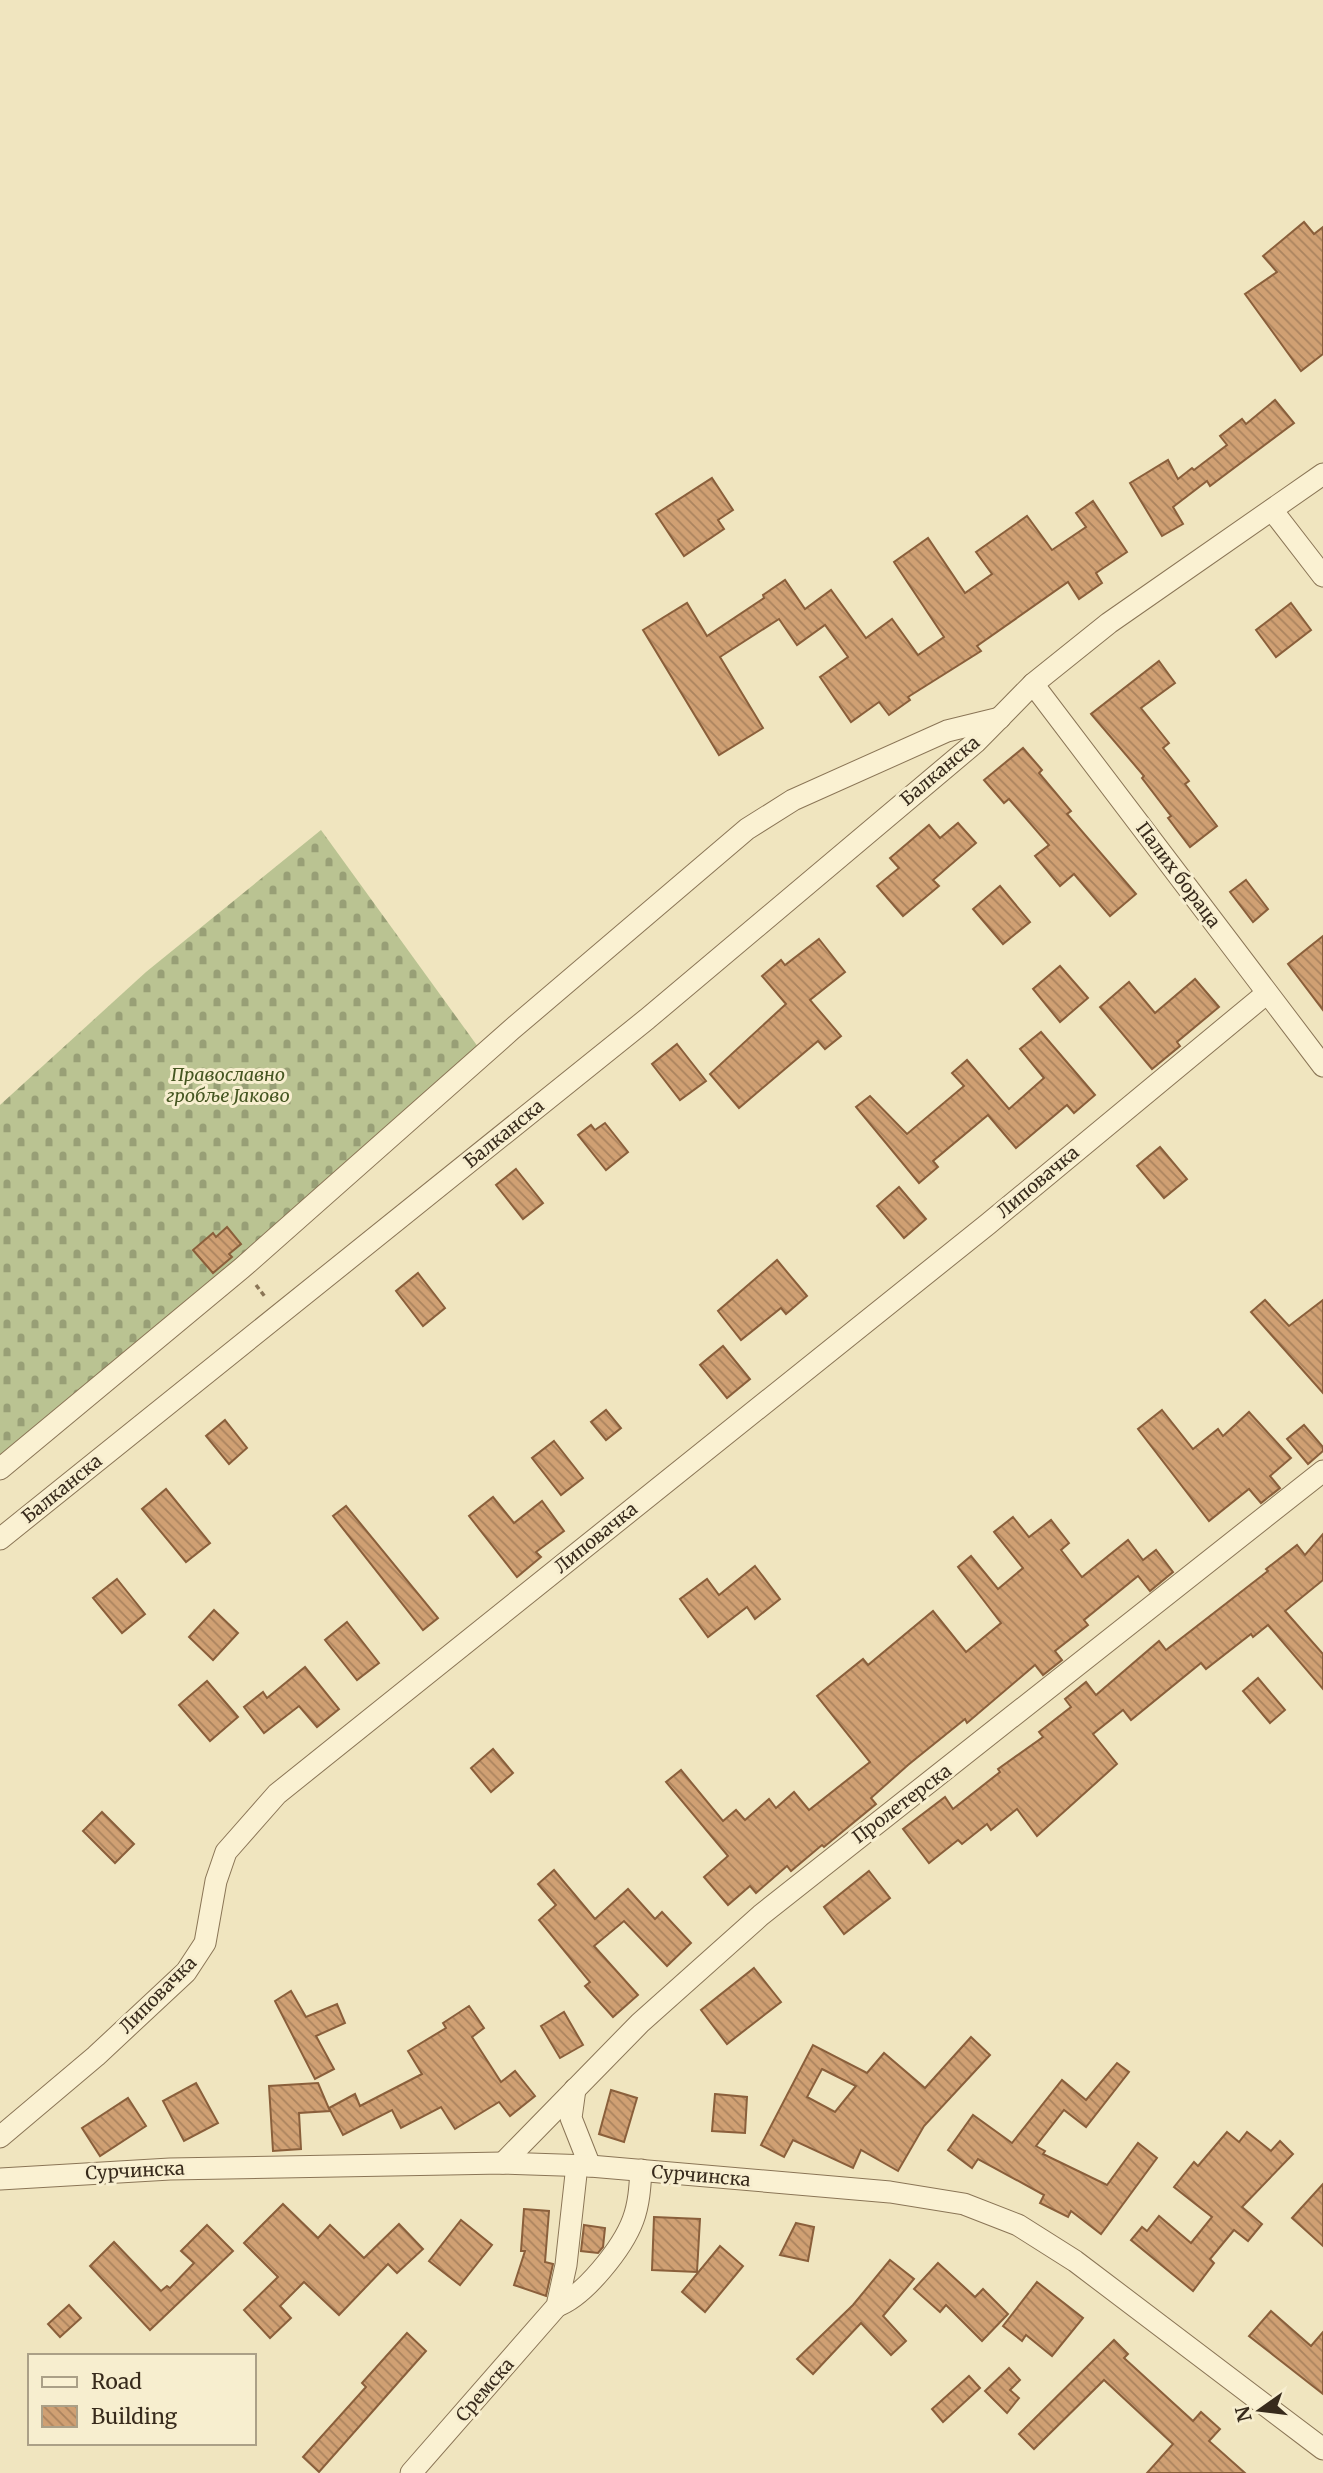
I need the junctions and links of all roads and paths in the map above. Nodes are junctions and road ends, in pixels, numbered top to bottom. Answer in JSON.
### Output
{"nodes":[{"id":1,"x":1323,"y":474,"type":"edge"},
{"id":2,"x":1272,"y":510,"type":"junction"},
{"id":3,"x":1323,"y":576,"type":"edge"},
{"id":4,"x":1033,"y":684,"type":"junction"},
{"id":5,"x":1000,"y":718,"type":"junction"},
{"id":6,"x":1267,"y":993,"type":"junction"},
{"id":7,"x":1323,"y":1066,"type":"edge"},
{"id":8,"x":242,"y":1268,"type":"junction"},
{"id":9,"x":280,"y":1316,"type":"junction"},
{"id":10,"x":0,"y":1469,"type":"edge"},
{"id":11,"x":1323,"y":1471,"type":"edge"},
{"id":12,"x":0,"y":1539,"type":"edge"},
{"id":13,"x":575,"y":2089,"type":"junction"},
{"id":14,"x":0,"y":2137,"type":"edge"},
{"id":15,"x":503,"y":2163,"type":"junction"},
{"id":16,"x":583,"y":2166,"type":"junction"},
{"id":17,"x":641,"y":2171,"type":"junction"},
{"id":18,"x":0,"y":2179,"type":"edge"},
{"id":19,"x":557,"y":2306,"type":"junction"},
{"id":20,"x":1323,"y":2449,"type":"edge"},
{"id":21,"x":411,"y":2473,"type":"edge"}],
"edges":[{"from":1,"to":2,"type":"street","name":"Балканска"},
{"from":2,"to":3,"type":"street"},
{"from":2,"to":4,"type":"street","name":"Балканска"},
{"from":4,"to":5,"type":"street","name":"Балканска"},
{"from":4,"to":6,"type":"street","name":"Палих бораца"},
{"from":5,"to":8,"type":"street","name":"Балканска"},
{"from":5,"to":9,"type":"street","name":"Балканска"},
{"from":6,"to":7,"type":"street","name":"Палих бораца"},
{"from":6,"to":14,"type":"street","name":"Липовачка"},
{"from":8,"to":9,"type":"path"},
{"from":8,"to":10,"type":"street","name":"Балканска"},
{"from":9,"to":12,"type":"street","name":"Балканска"},
{"from":11,"to":13,"type":"street","name":"Пролетерска"},
{"from":13,"to":15,"type":"street","name":"Пролетерска"},
{"from":13,"to":16,"type":"street"},
{"from":15,"to":16,"type":"street","name":"Сурчинска"},
{"from":15,"to":18,"type":"street","name":"Сурчинска"},
{"from":16,"to":17,"type":"street","name":"Сурчинска"},
{"from":16,"to":19,"type":"street"},
{"from":17,"to":19,"type":"street","name":"Сремска"},
{"from":17,"to":20,"type":"street","name":"Сурчинска"},
{"from":19,"to":21,"type":"street","name":"Сремска"}]}
